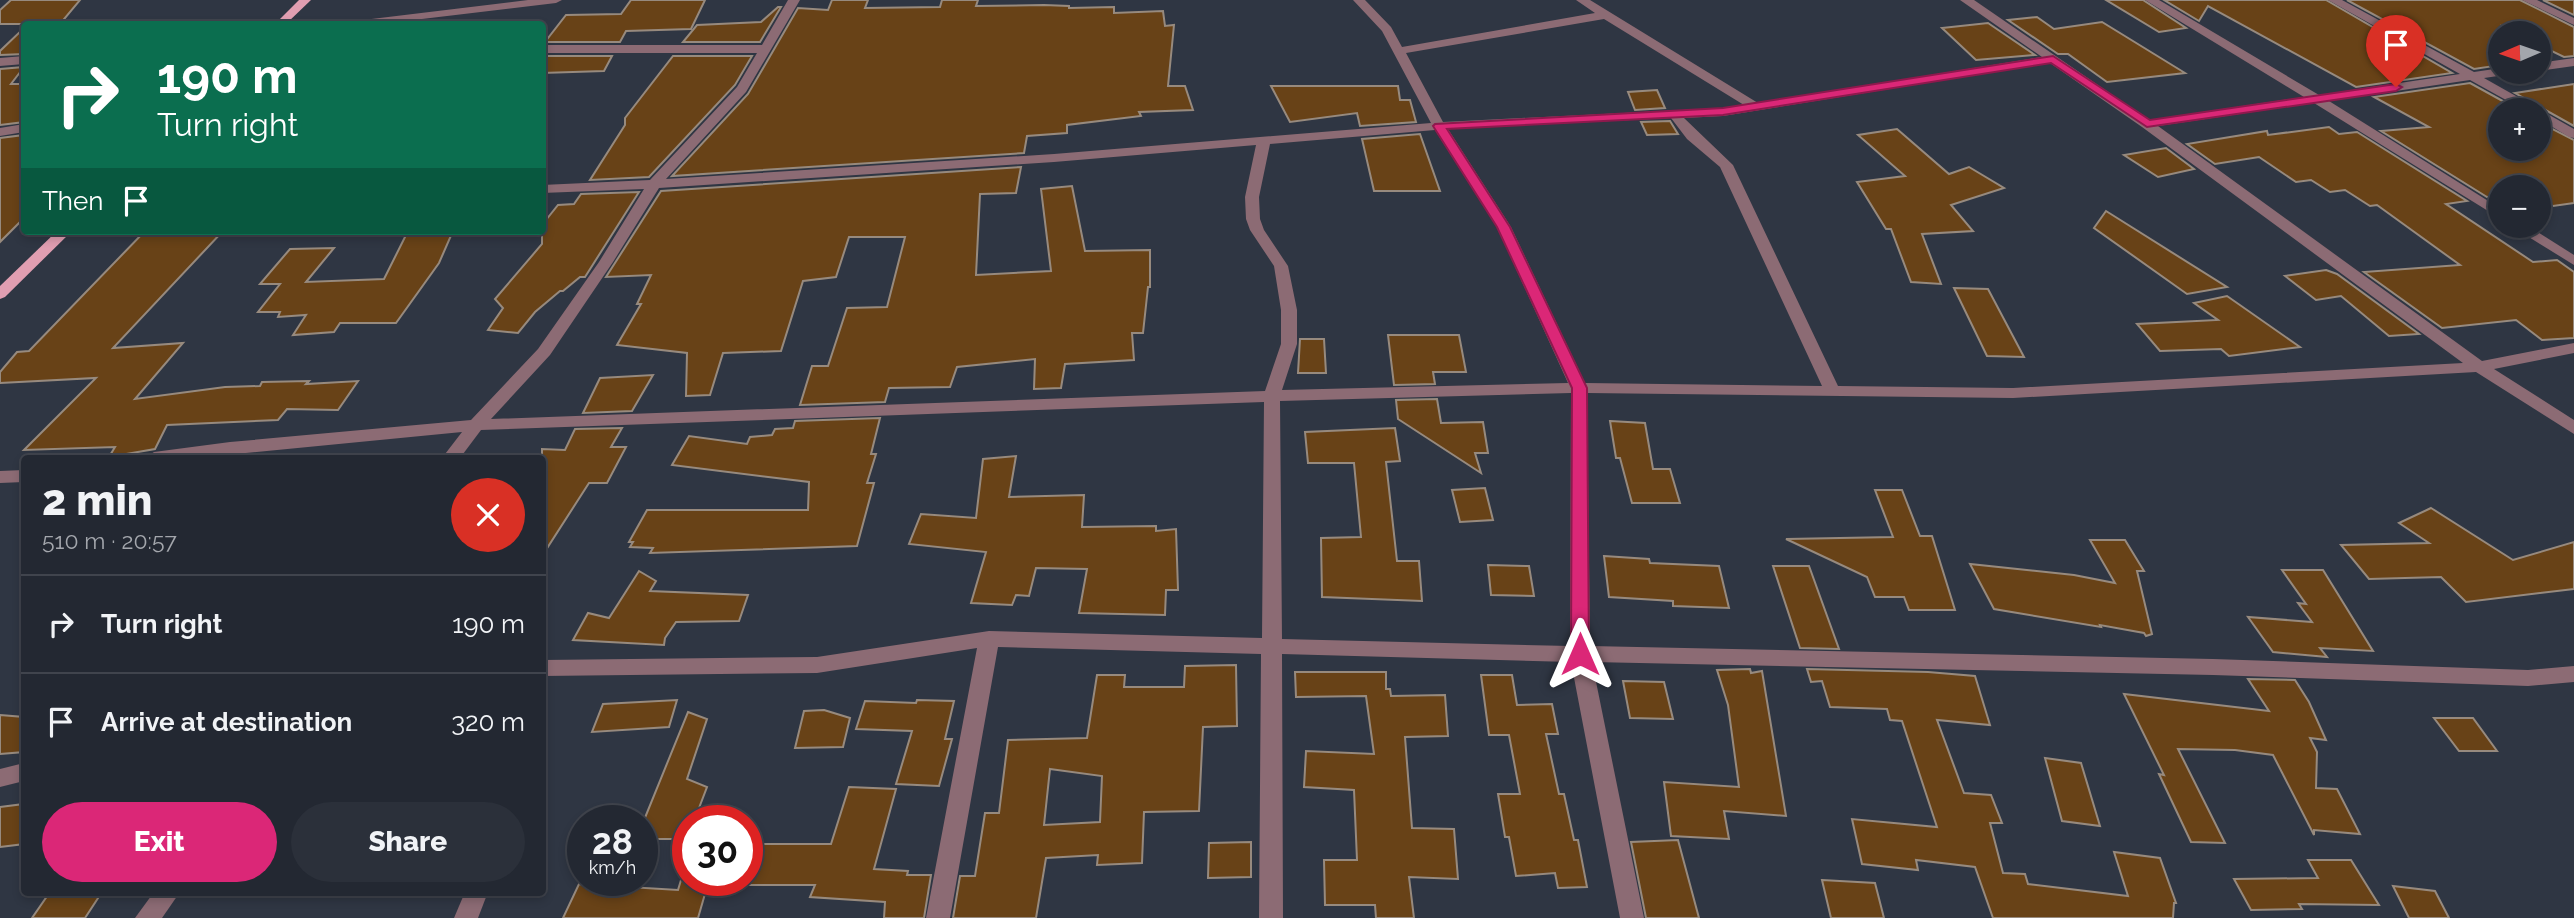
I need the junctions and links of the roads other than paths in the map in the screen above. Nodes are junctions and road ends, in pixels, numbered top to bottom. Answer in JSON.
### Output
{"nodes":[{"id":1,"x":305,"y":0,"type":"edge"},
{"id":2,"x":556,"y":0,"type":"edge"},
{"id":3,"x":794,"y":0,"type":"edge"},
{"id":4,"x":1359,"y":0,"type":"edge"},
{"id":5,"x":1582,"y":0,"type":"edge"},
{"id":6,"x":1966,"y":0,"type":"edge"},
{"id":7,"x":2151,"y":0,"type":"edge"},
{"id":8,"x":2334,"y":0,"type":"edge"},
{"id":9,"x":2528,"y":0,"type":"edge"},
{"id":10,"x":1605,"y":15,"type":"junction"},
{"id":11,"x":283,"y":21,"type":"edge"},
{"id":12,"x":380,"y":21,"type":"edge"},
{"id":13,"x":2574,"y":22,"type":"edge"},
{"id":14,"x":546,"y":49,"type":"edge"},
{"id":15,"x":765,"y":49,"type":"junction"},
{"id":16,"x":1398,"y":51,"type":"junction"},
{"id":17,"x":2053,"y":59,"type":"junction"},
{"id":18,"x":21,"y":60,"type":"edge"},
{"id":19,"x":0,"y":62,"type":"edge"},
{"id":20,"x":2574,"y":62,"type":"edge"},
{"id":21,"x":2552,"y":65,"type":"edge"},
{"id":22,"x":2488,"y":73,"type":"edge"},
{"id":23,"x":2473,"y":75,"type":"junction"},
{"id":24,"x":2512,"y":98,"type":"edge"},
{"id":25,"x":2318,"y":100,"type":"junction"},
{"id":26,"x":1756,"y":107,"type":"junction"},
{"id":27,"x":1675,"y":114,"type":"junction"},
{"id":28,"x":2551,"y":121,"type":"edge"},
{"id":29,"x":2147,"y":124,"type":"junction"},
{"id":30,"x":1439,"y":126,"type":"junction"},
{"id":31,"x":21,"y":128,"type":"edge"},
{"id":32,"x":0,"y":132,"type":"edge"},
{"id":33,"x":2574,"y":134,"type":"edge"},
{"id":34,"x":1264,"y":141,"type":"junction"},
{"id":35,"x":654,"y":184,"type":"junction"},
{"id":36,"x":546,"y":189,"type":"edge"},
{"id":37,"x":2488,"y":207,"type":"edge"},
{"id":38,"x":60,"y":235,"type":"edge"},
{"id":39,"x":2537,"y":238,"type":"edge"},
{"id":40,"x":2574,"y":261,"type":"edge"},
{"id":41,"x":7,"y":281,"type":"edge"},
{"id":42,"x":0,"y":293,"type":"edge"},
{"id":43,"x":2574,"y":348,"type":"edge"},
{"id":44,"x":2479,"y":367,"type":"junction"},
{"id":45,"x":1579,"y":388,"type":"junction"},
{"id":46,"x":1833,"y":392,"type":"junction"},
{"id":47,"x":1272,"y":396,"type":"junction"},
{"id":48,"x":476,"y":425,"type":"junction"},
{"id":49,"x":2574,"y":428,"type":"edge"},
{"id":50,"x":177,"y":455,"type":"edge"},
{"id":51,"x":453,"y":455,"type":"edge"},
{"id":52,"x":21,"y":476,"type":"edge"},
{"id":53,"x":0,"y":477,"type":"edge"},
{"id":54,"x":989,"y":639,"type":"junction"},
{"id":55,"x":1269,"y":647,"type":"junction"},
{"id":56,"x":1580,"y":654,"type":"junction"},
{"id":57,"x":546,"y":668,"type":"edge"},
{"id":58,"x":2574,"y":674,"type":"edge"},
{"id":59,"x":21,"y":773,"type":"edge"},
{"id":60,"x":0,"y":778,"type":"edge"},
{"id":61,"x":166,"y":896,"type":"edge"},
{"id":62,"x":475,"y":896,"type":"edge"},
{"id":63,"x":147,"y":918,"type":"edge"},
{"id":64,"x":466,"y":918,"type":"edge"},
{"id":65,"x":937,"y":918,"type":"edge"},
{"id":66,"x":1271,"y":918,"type":"edge"},
{"id":67,"x":1632,"y":918,"type":"edge"}],
"edges":[{"from":1,"to":11,"type":"main road"},
{"from":2,"to":12,"type":"street"},
{"from":3,"to":15,"type":"street"},
{"from":4,"to":16,"type":"street"},
{"from":5,"to":10,"type":"street"},
{"from":6,"to":17,"type":"street"},
{"from":7,"to":25,"type":"street"},
{"from":8,"to":23,"type":"street"},
{"from":9,"to":13,"type":"street"},
{"from":10,"to":16,"type":"street"},
{"from":10,"to":26,"type":"street"},
{"from":14,"to":15,"type":"street"},
{"from":15,"to":35,"type":"street"},
{"from":16,"to":30,"type":"street"},
{"from":17,"to":26,"type":"street"},
{"from":17,"to":29,"type":"street"},
{"from":18,"to":19,"type":"street"},
{"from":20,"to":21,"type":"street"},
{"from":22,"to":23,"type":"street"},
{"from":23,"to":24,"type":"street"},
{"from":23,"to":25,"type":"street"},
{"from":25,"to":29,"type":"street"},
{"from":25,"to":37,"type":"street"},
{"from":26,"to":27,"type":"street"},
{"from":27,"to":30,"type":"street"},
{"from":27,"to":46,"type":"street"},
{"from":28,"to":33,"type":"street"},
{"from":29,"to":44,"type":"street"},
{"from":30,"to":34,"type":"street"},
{"from":30,"to":45,"type":"street"},
{"from":31,"to":32,"type":"street"},
{"from":34,"to":35,"type":"street"},
{"from":34,"to":47,"type":"street"},
{"from":35,"to":36,"type":"street"},
{"from":35,"to":48,"type":"street"},
{"from":38,"to":41,"type":"main road"},
{"from":39,"to":40,"type":"street"},
{"from":41,"to":42,"type":"main road"},
{"from":43,"to":44,"type":"street"},
{"from":44,"to":46,"type":"street"},
{"from":44,"to":49,"type":"street"},
{"from":45,"to":46,"type":"street"},
{"from":45,"to":47,"type":"street"},
{"from":45,"to":56,"type":"street"},
{"from":47,"to":48,"type":"street"},
{"from":47,"to":55,"type":"street"},
{"from":48,"to":50,"type":"street"},
{"from":48,"to":51,"type":"street"},
{"from":52,"to":53,"type":"street"},
{"from":54,"to":55,"type":"street"},
{"from":54,"to":57,"type":"street"},
{"from":54,"to":65,"type":"street"},
{"from":55,"to":56,"type":"street"},
{"from":55,"to":66,"type":"street"},
{"from":56,"to":58,"type":"street"},
{"from":56,"to":67,"type":"street"},
{"from":59,"to":60,"type":"street"},
{"from":61,"to":63,"type":"street"},
{"from":62,"to":64,"type":"street"}]}
